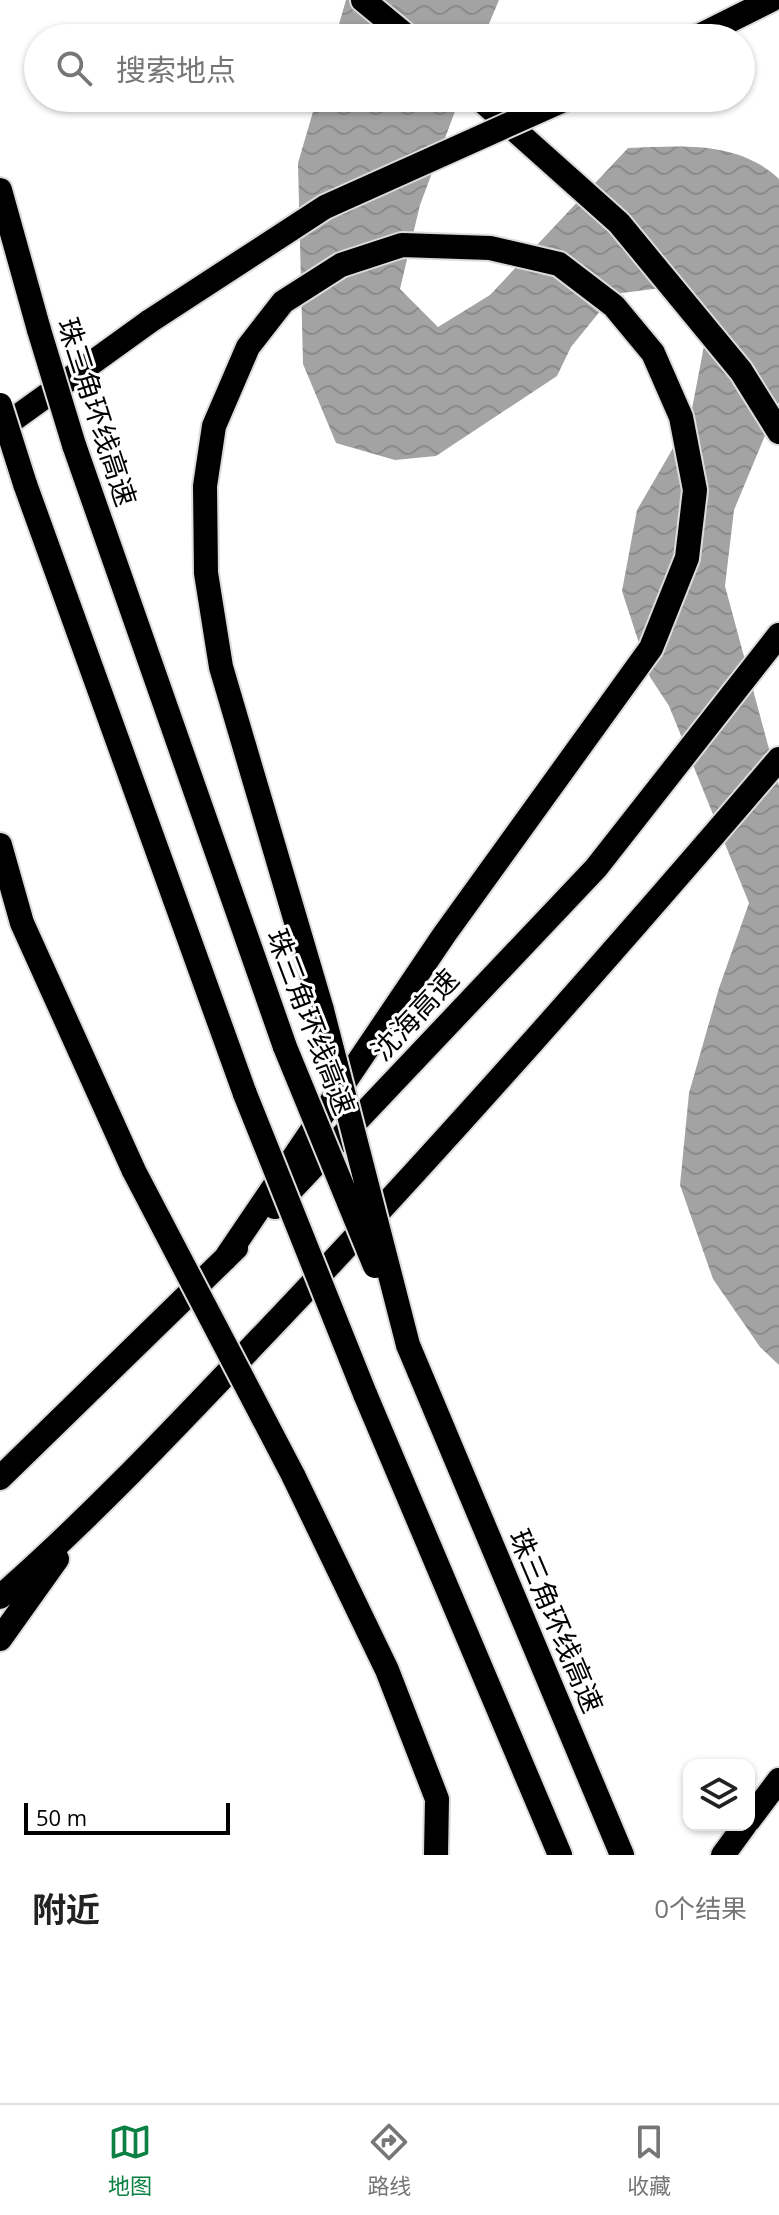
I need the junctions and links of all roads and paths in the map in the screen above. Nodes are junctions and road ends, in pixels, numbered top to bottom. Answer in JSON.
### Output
{"nodes":[{"id":1,"x":363,"y":0,"type":"edge"},
{"id":2,"x":771,"y":0,"type":"edge"},
{"id":3,"x":392,"y":24,"type":"edge"},
{"id":4,"x":723,"y":24,"type":"edge"},
{"id":5,"x":495,"y":112,"type":"edge"},
{"id":6,"x":537,"y":112,"type":"edge"},
{"id":7,"x":0,"y":190,"type":"edge"},
{"id":8,"x":0,"y":405,"type":"edge"},
{"id":9,"x":0,"y":429,"type":"edge"},
{"id":10,"x":779,"y":432,"type":"edge"},
{"id":11,"x":779,"y":635,"type":"edge"},
{"id":12,"x":779,"y":759,"type":"edge"},
{"id":13,"x":0,"y":845,"type":"edge"},
{"id":14,"x":225,"y":1259,"type":"junction"},
{"id":15,"x":408,"y":1345,"type":"junction"},
{"id":16,"x":0,"y":1478,"type":"edge"},
{"id":17,"x":81,"y":1526,"type":"junction"},
{"id":18,"x":0,"y":1597,"type":"edge"},
{"id":19,"x":0,"y":1639,"type":"edge"},
{"id":20,"x":779,"y":1780,"type":"edge"},
{"id":21,"x":755,"y":1812,"type":"edge"},
{"id":22,"x":741,"y":1831,"type":"edge"},
{"id":23,"x":436,"y":1855,"type":"edge"},
{"id":24,"x":560,"y":1855,"type":"edge"},
{"id":25,"x":622,"y":1855,"type":"edge"},
{"id":26,"x":723,"y":1855,"type":"edge"}],
"edges":[{"from":1,"to":3,"type":"highway"},
{"from":2,"to":4,"type":"highway"},
{"from":5,"to":10,"type":"highway"},
{"from":6,"to":9,"type":"highway","bridge":true},
{"from":7,"to":15,"type":"highway","name":"珠三角环线高速","bridge":true},
{"from":8,"to":24,"type":"highway","bridge":true},
{"from":11,"to":14,"type":"highway","name":"沈海高速"},
{"from":12,"to":17,"type":"highway"},
{"from":13,"to":23,"type":"highway","bridge":true},
{"from":14,"to":15,"type":"highway","bridge":true},
{"from":14,"to":16,"type":"highway","name":"沈海高速"},
{"from":15,"to":25,"type":"highway","name":"珠三角环线高速"},
{"from":17,"to":18,"type":"highway"},
{"from":17,"to":19,"type":"highway"},
{"from":20,"to":21,"type":"highway"},
{"from":22,"to":26,"type":"highway"}]}
